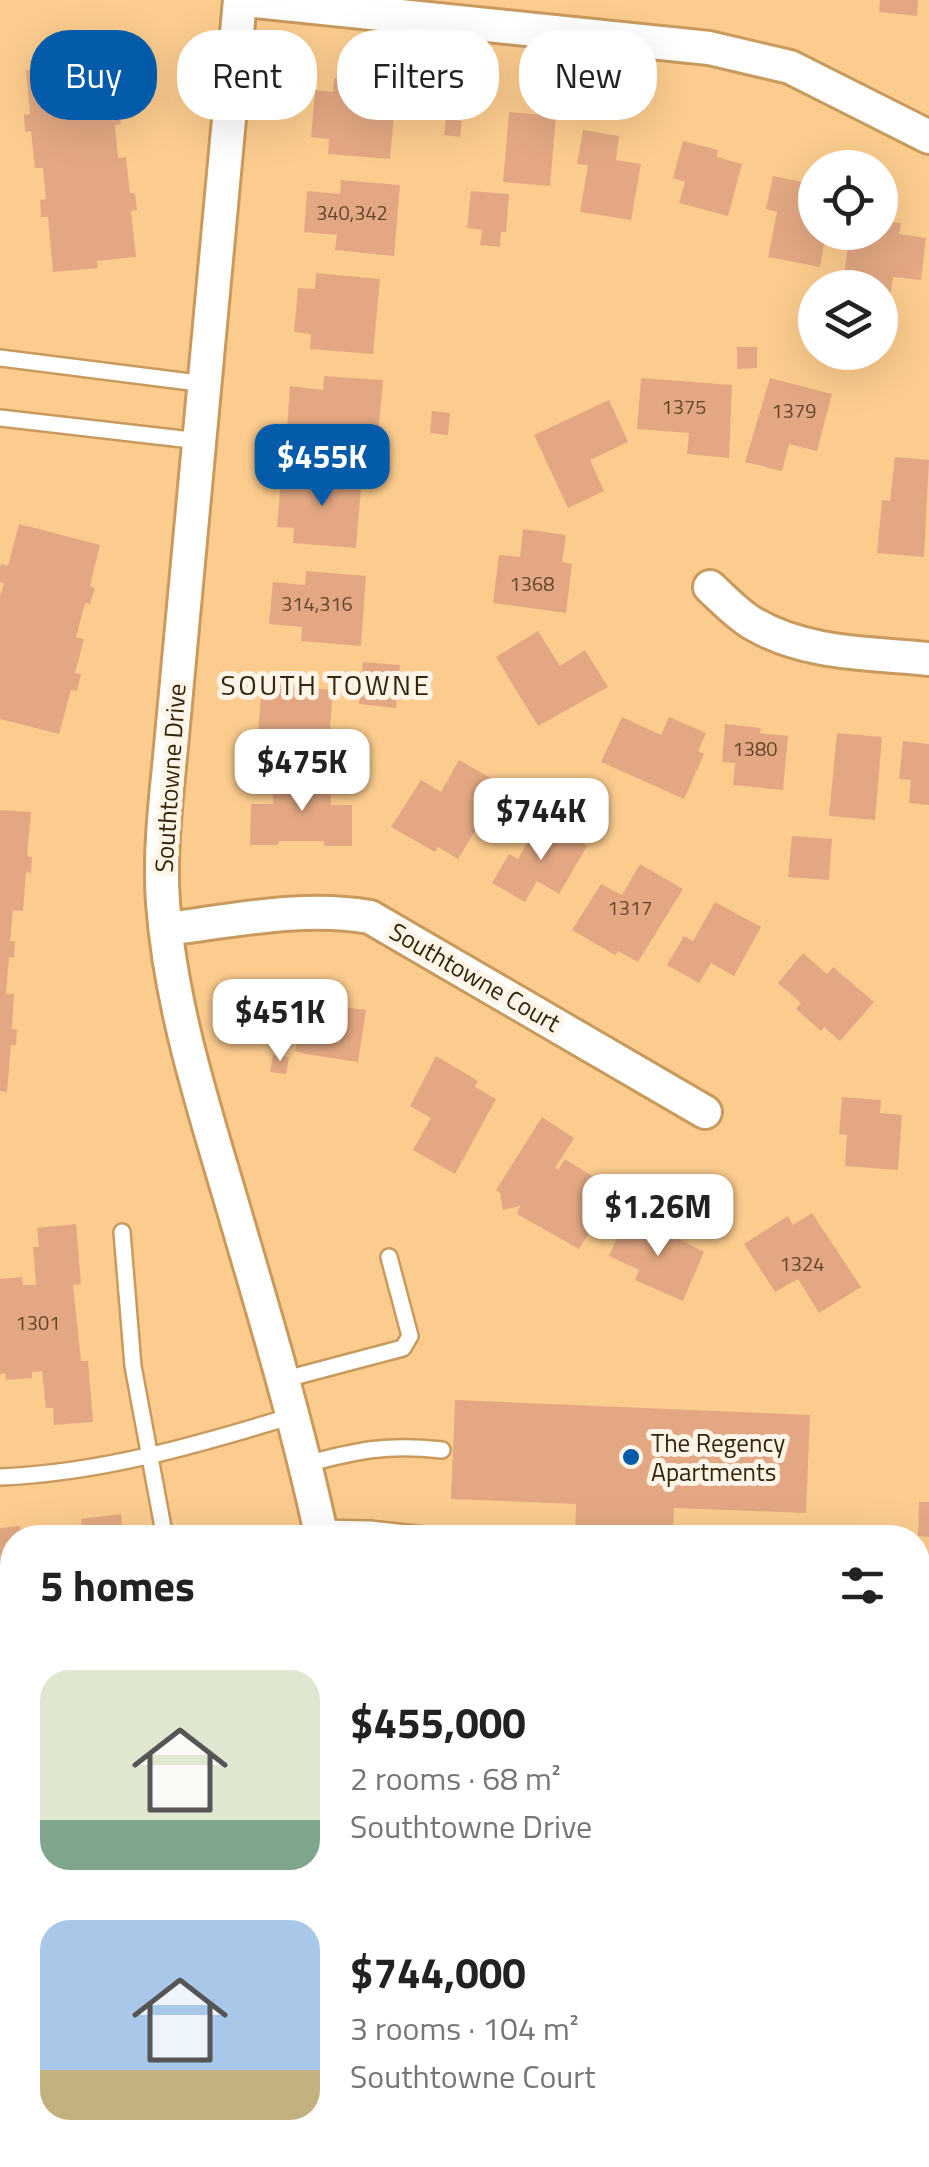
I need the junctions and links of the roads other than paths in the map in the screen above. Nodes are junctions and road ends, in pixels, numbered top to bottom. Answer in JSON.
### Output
{"nodes":[{"id":1,"x":243,"y":0,"type":"edge"},
{"id":2,"x":929,"y":138,"type":"edge"},
{"id":3,"x":0,"y":358,"type":"edge"},
{"id":4,"x":206,"y":384,"type":"junction"},
{"id":5,"x":0,"y":418,"type":"edge"},
{"id":6,"x":200,"y":441,"type":"junction"},
{"id":7,"x":710,"y":588,"type":"dead end"},
{"id":8,"x":929,"y":659,"type":"edge"},
{"id":9,"x":166,"y":929,"type":"junction"},
{"id":10,"x":705,"y":1112,"type":"dead end"},
{"id":11,"x":122,"y":1232,"type":"dead end"},
{"id":12,"x":389,"y":1258,"type":"dead end"},
{"id":13,"x":282,"y":1380,"type":"junction"},
{"id":14,"x":292,"y":1416,"type":"junction"},
{"id":15,"x":442,"y":1450,"type":"dead end"},
{"id":16,"x":150,"y":1456,"type":"junction"},
{"id":17,"x":306,"y":1464,"type":"junction"},
{"id":18,"x":0,"y":1478,"type":"edge"},
{"id":19,"x":162,"y":1525,"type":"edge"},
{"id":20,"x":319,"y":1525,"type":"edge"}],
"edges":[{"from":1,"to":2,"type":"street"},
{"from":1,"to":4,"type":"street","name":"Southtowne Drive"},
{"from":3,"to":4,"type":"lane"},
{"from":4,"to":6,"type":"street","name":"Southtowne Drive"},
{"from":5,"to":6,"type":"lane"},
{"from":6,"to":9,"type":"street","name":"Southtowne Drive"},
{"from":7,"to":8,"type":"street"},
{"from":9,"to":10,"type":"street","name":"Southtowne Court"},
{"from":9,"to":13,"type":"street","name":"Southtowne Drive"},
{"from":11,"to":16,"type":"lane"},
{"from":12,"to":13,"type":"lane"},
{"from":13,"to":14,"type":"street","name":"Southtowne Drive"},
{"from":14,"to":16,"type":"lane"},
{"from":14,"to":17,"type":"street","name":"Southtowne Drive"},
{"from":15,"to":17,"type":"lane"},
{"from":16,"to":18,"type":"lane"},
{"from":16,"to":19,"type":"lane"},
{"from":17,"to":20,"type":"street","name":"Southtowne Drive"}]}
